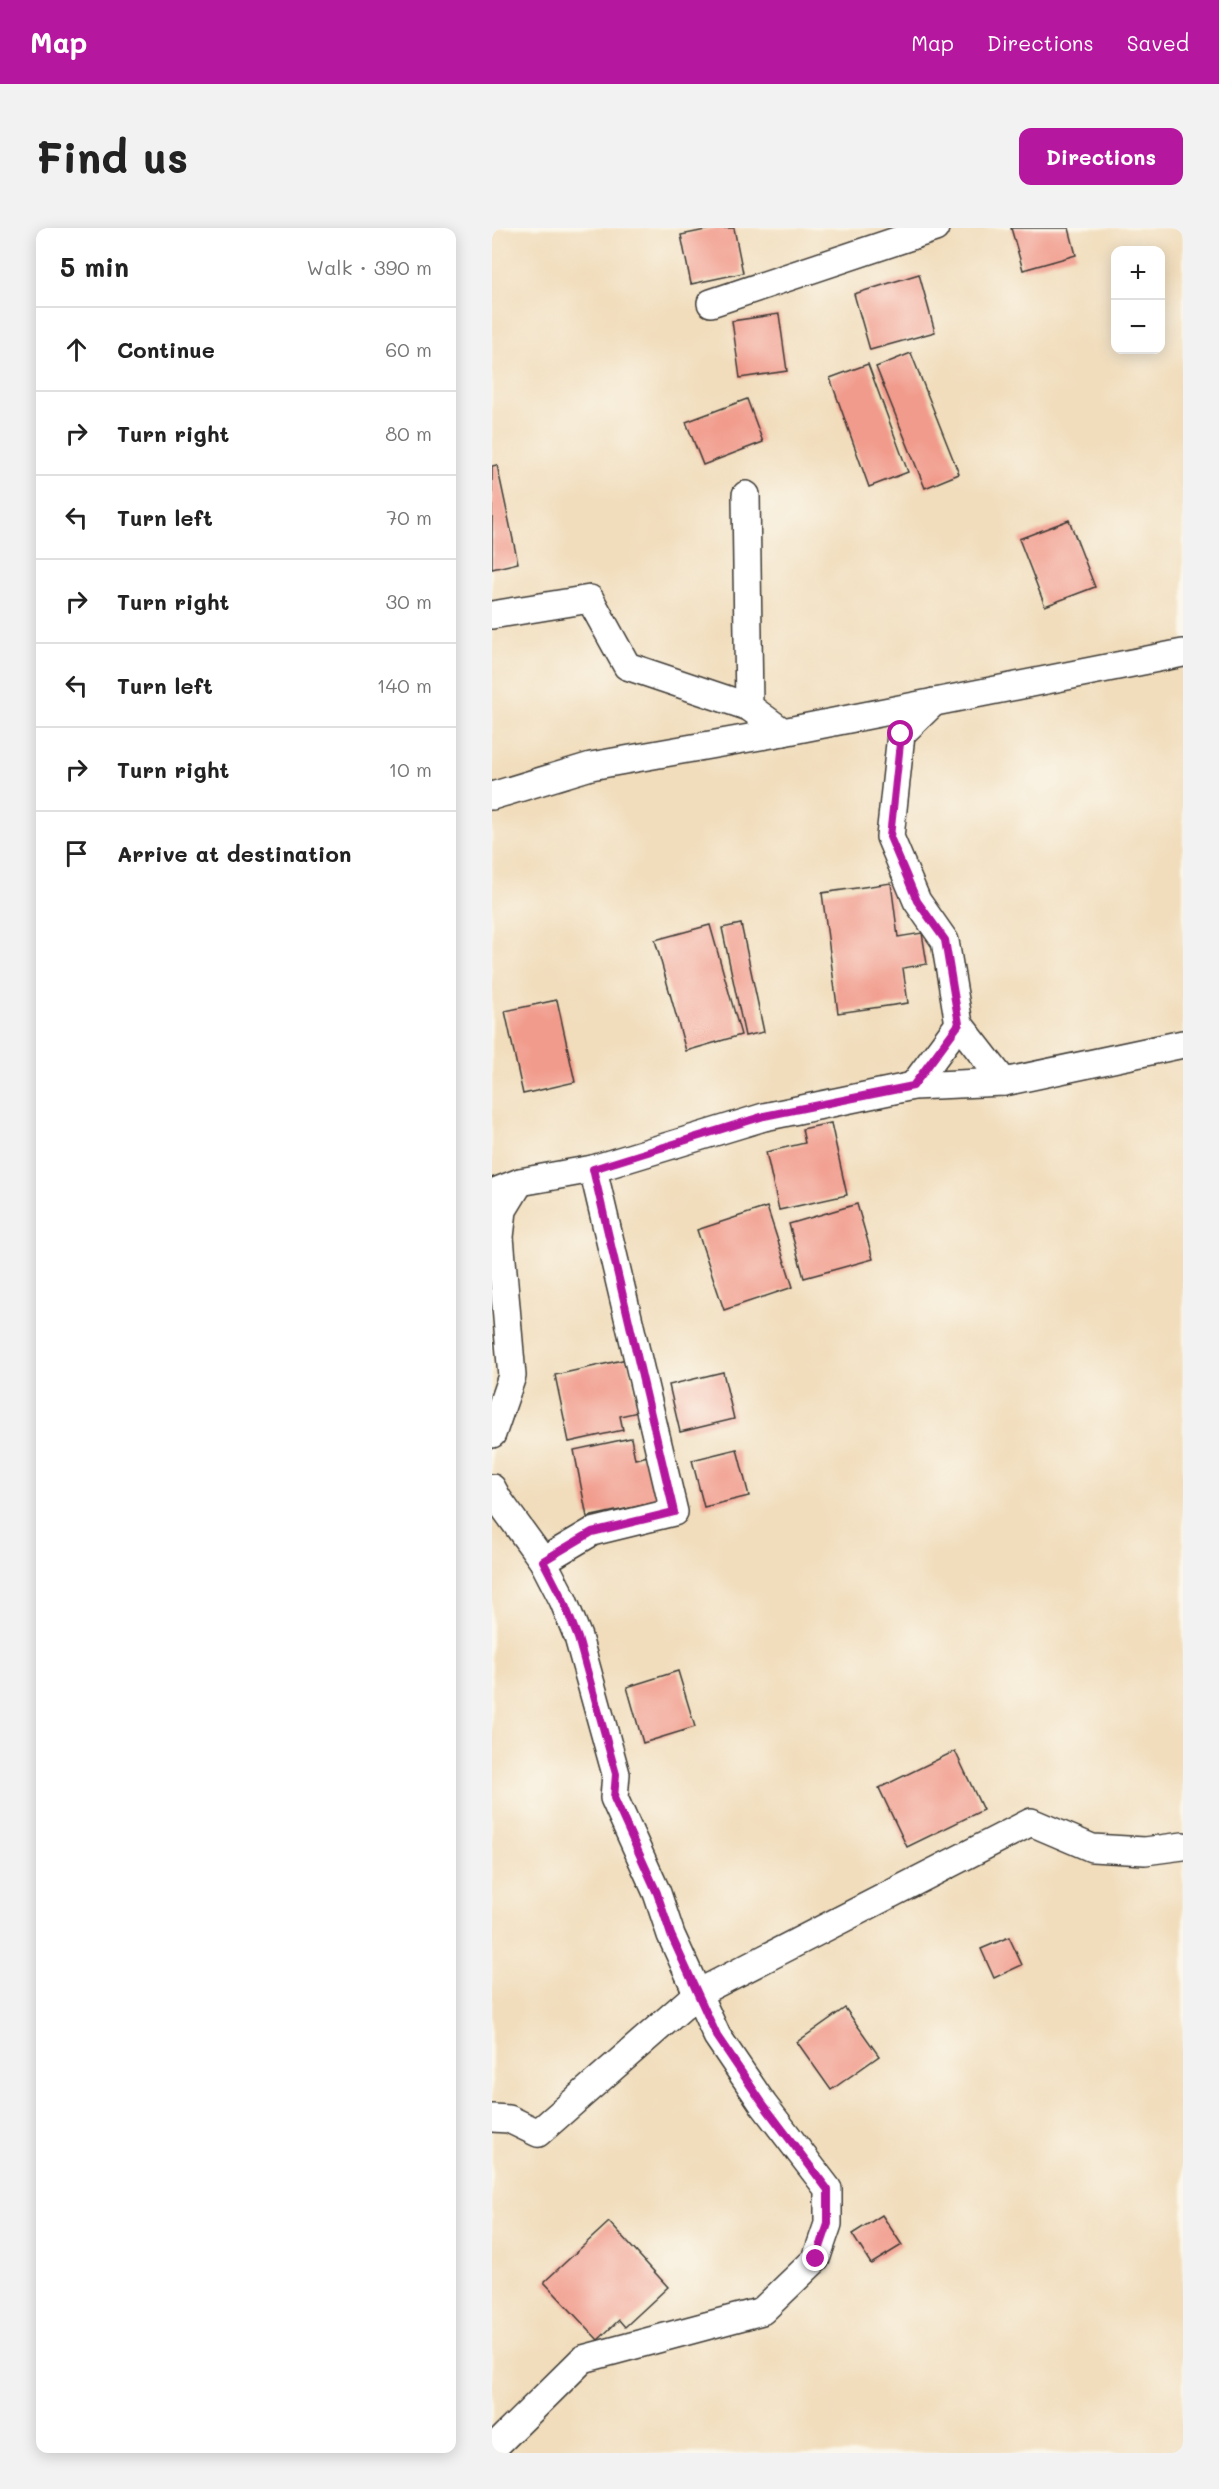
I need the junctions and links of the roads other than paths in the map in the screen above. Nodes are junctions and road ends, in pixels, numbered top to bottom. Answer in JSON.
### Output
{"nodes":[{"id":1,"x":935,"y":228,"type":"edge"},
{"id":2,"x":711,"y":303,"type":"dead end"},
{"id":3,"x":746,"y":495,"type":"dead end"},
{"id":4,"x":492,"y":615,"type":"edge"},
{"id":5,"x":1183,"y":653,"type":"edge"},
{"id":6,"x":934,"y":702,"type":"junction"},
{"id":7,"x":749,"y":707,"type":"junction"},
{"id":8,"x":783,"y":732,"type":"junction"},
{"id":9,"x":492,"y":796,"type":"edge"},
{"id":10,"x":959,"y":1024,"type":"junction"},
{"id":11,"x":1183,"y":1044,"type":"edge"},
{"id":12,"x":1004,"y":1082,"type":"junction"},
{"id":13,"x":913,"y":1086,"type":"junction"},
{"id":14,"x":593,"y":1169,"type":"junction"},
{"id":15,"x":520,"y":1182,"type":"junction"},
{"id":16,"x":492,"y":1193,"type":"edge"},
{"id":17,"x":492,"y":1434,"type":"edge"},
{"id":18,"x":492,"y":1488,"type":"edge"},
{"id":19,"x":543,"y":1561,"type":"junction"},
{"id":20,"x":1183,"y":1846,"type":"edge"},
{"id":21,"x":698,"y":1993,"type":"junction"},
{"id":22,"x":492,"y":2118,"type":"edge"},
{"id":23,"x":492,"y":2449,"type":"edge"}],
"edges":[{"from":1,"to":2,"type":"street"},
{"from":3,"to":7,"type":"street"},
{"from":4,"to":7,"type":"street"},
{"from":5,"to":6,"type":"street"},
{"from":6,"to":8,"type":"street"},
{"from":6,"to":10,"type":"street"},
{"from":7,"to":8,"type":"street"},
{"from":8,"to":9,"type":"street"},
{"from":10,"to":12,"type":"street"},
{"from":10,"to":13,"type":"street"},
{"from":11,"to":12,"type":"street"},
{"from":12,"to":13,"type":"street"},
{"from":13,"to":14,"type":"street"},
{"from":14,"to":15,"type":"street"},
{"from":14,"to":19,"type":"street"},
{"from":15,"to":16,"type":"street"},
{"from":15,"to":17,"type":"street"},
{"from":18,"to":19,"type":"street"},
{"from":19,"to":21,"type":"street"},
{"from":20,"to":21,"type":"street"},
{"from":21,"to":22,"type":"street"},
{"from":21,"to":23,"type":"street"}]}
